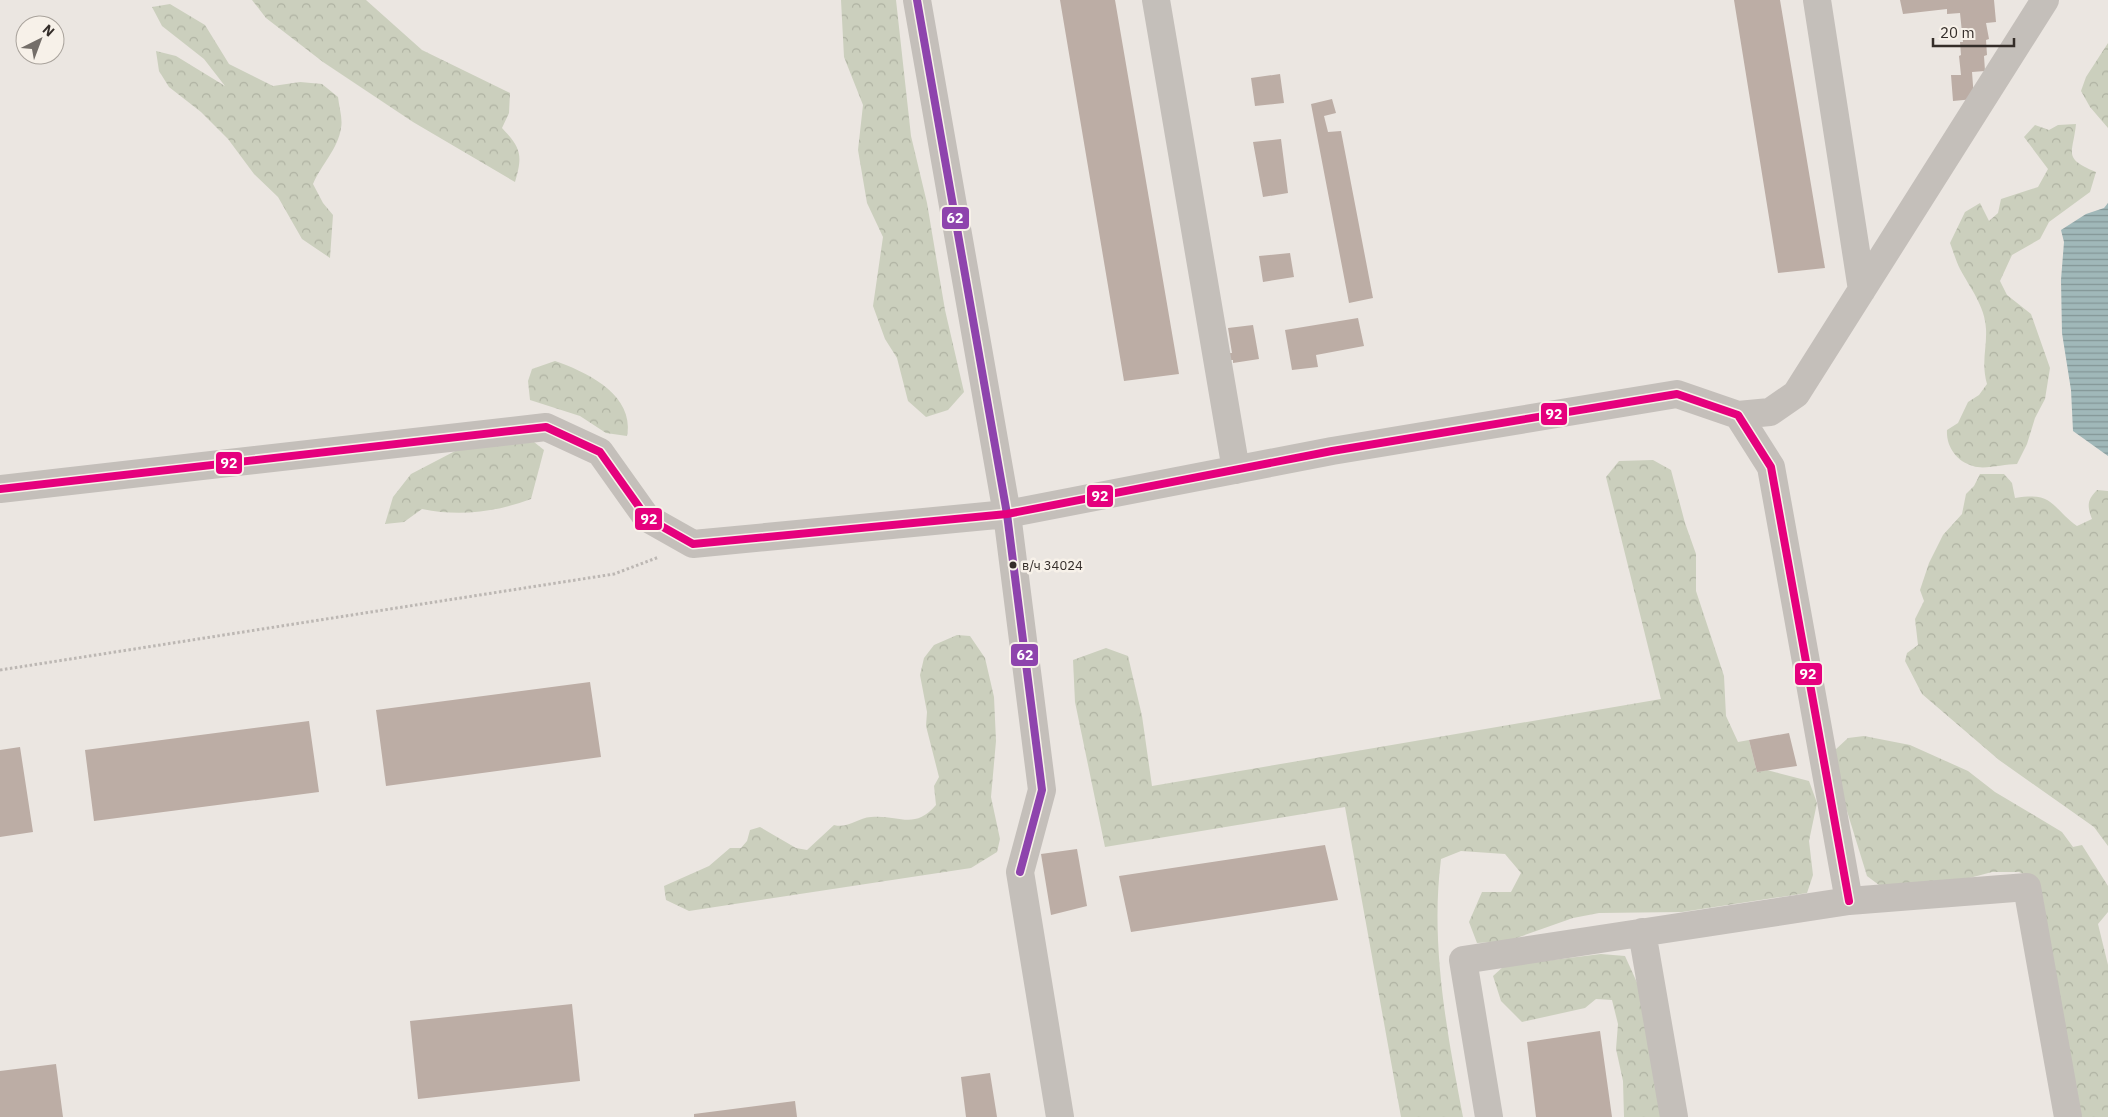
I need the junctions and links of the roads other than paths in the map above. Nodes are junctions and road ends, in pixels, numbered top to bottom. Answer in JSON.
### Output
{"nodes":[{"id":1,"x":917,"y":0,"type":"edge"},
{"id":2,"x":1156,"y":0,"type":"edge"},
{"id":3,"x":1817,"y":0,"type":"edge"},
{"id":4,"x":2045,"y":0,"type":"edge"},
{"id":5,"x":1862,"y":290,"type":"junction"},
{"id":6,"x":1738,"y":416,"type":"junction"},
{"id":7,"x":1236,"y":470,"type":"junction"},
{"id":8,"x":0,"y":489,"type":"edge"},
{"id":9,"x":1007,"y":514,"type":"junction"},
{"id":10,"x":1849,"y":900,"type":"junction"},
{"id":11,"x":1642,"y":932,"type":"junction"},
{"id":12,"x":1060,"y":1117,"type":"edge"},
{"id":13,"x":1489,"y":1117,"type":"edge"},
{"id":14,"x":1674,"y":1117,"type":"edge"},
{"id":15,"x":2068,"y":1117,"type":"edge"}],
"edges":[{"from":1,"to":9,"type":"street"},
{"from":2,"to":7,"type":"street"},
{"from":3,"to":5,"type":"street"},
{"from":4,"to":5,"type":"street"},
{"from":5,"to":6,"type":"street"},
{"from":6,"to":7,"type":"street"},
{"from":6,"to":10,"type":"street"},
{"from":7,"to":9,"type":"street"},
{"from":8,"to":9,"type":"street"},
{"from":9,"to":12,"type":"street"},
{"from":10,"to":11,"type":"street"},
{"from":10,"to":15,"type":"street"},
{"from":11,"to":13,"type":"street"},
{"from":11,"to":14,"type":"street"}]}
